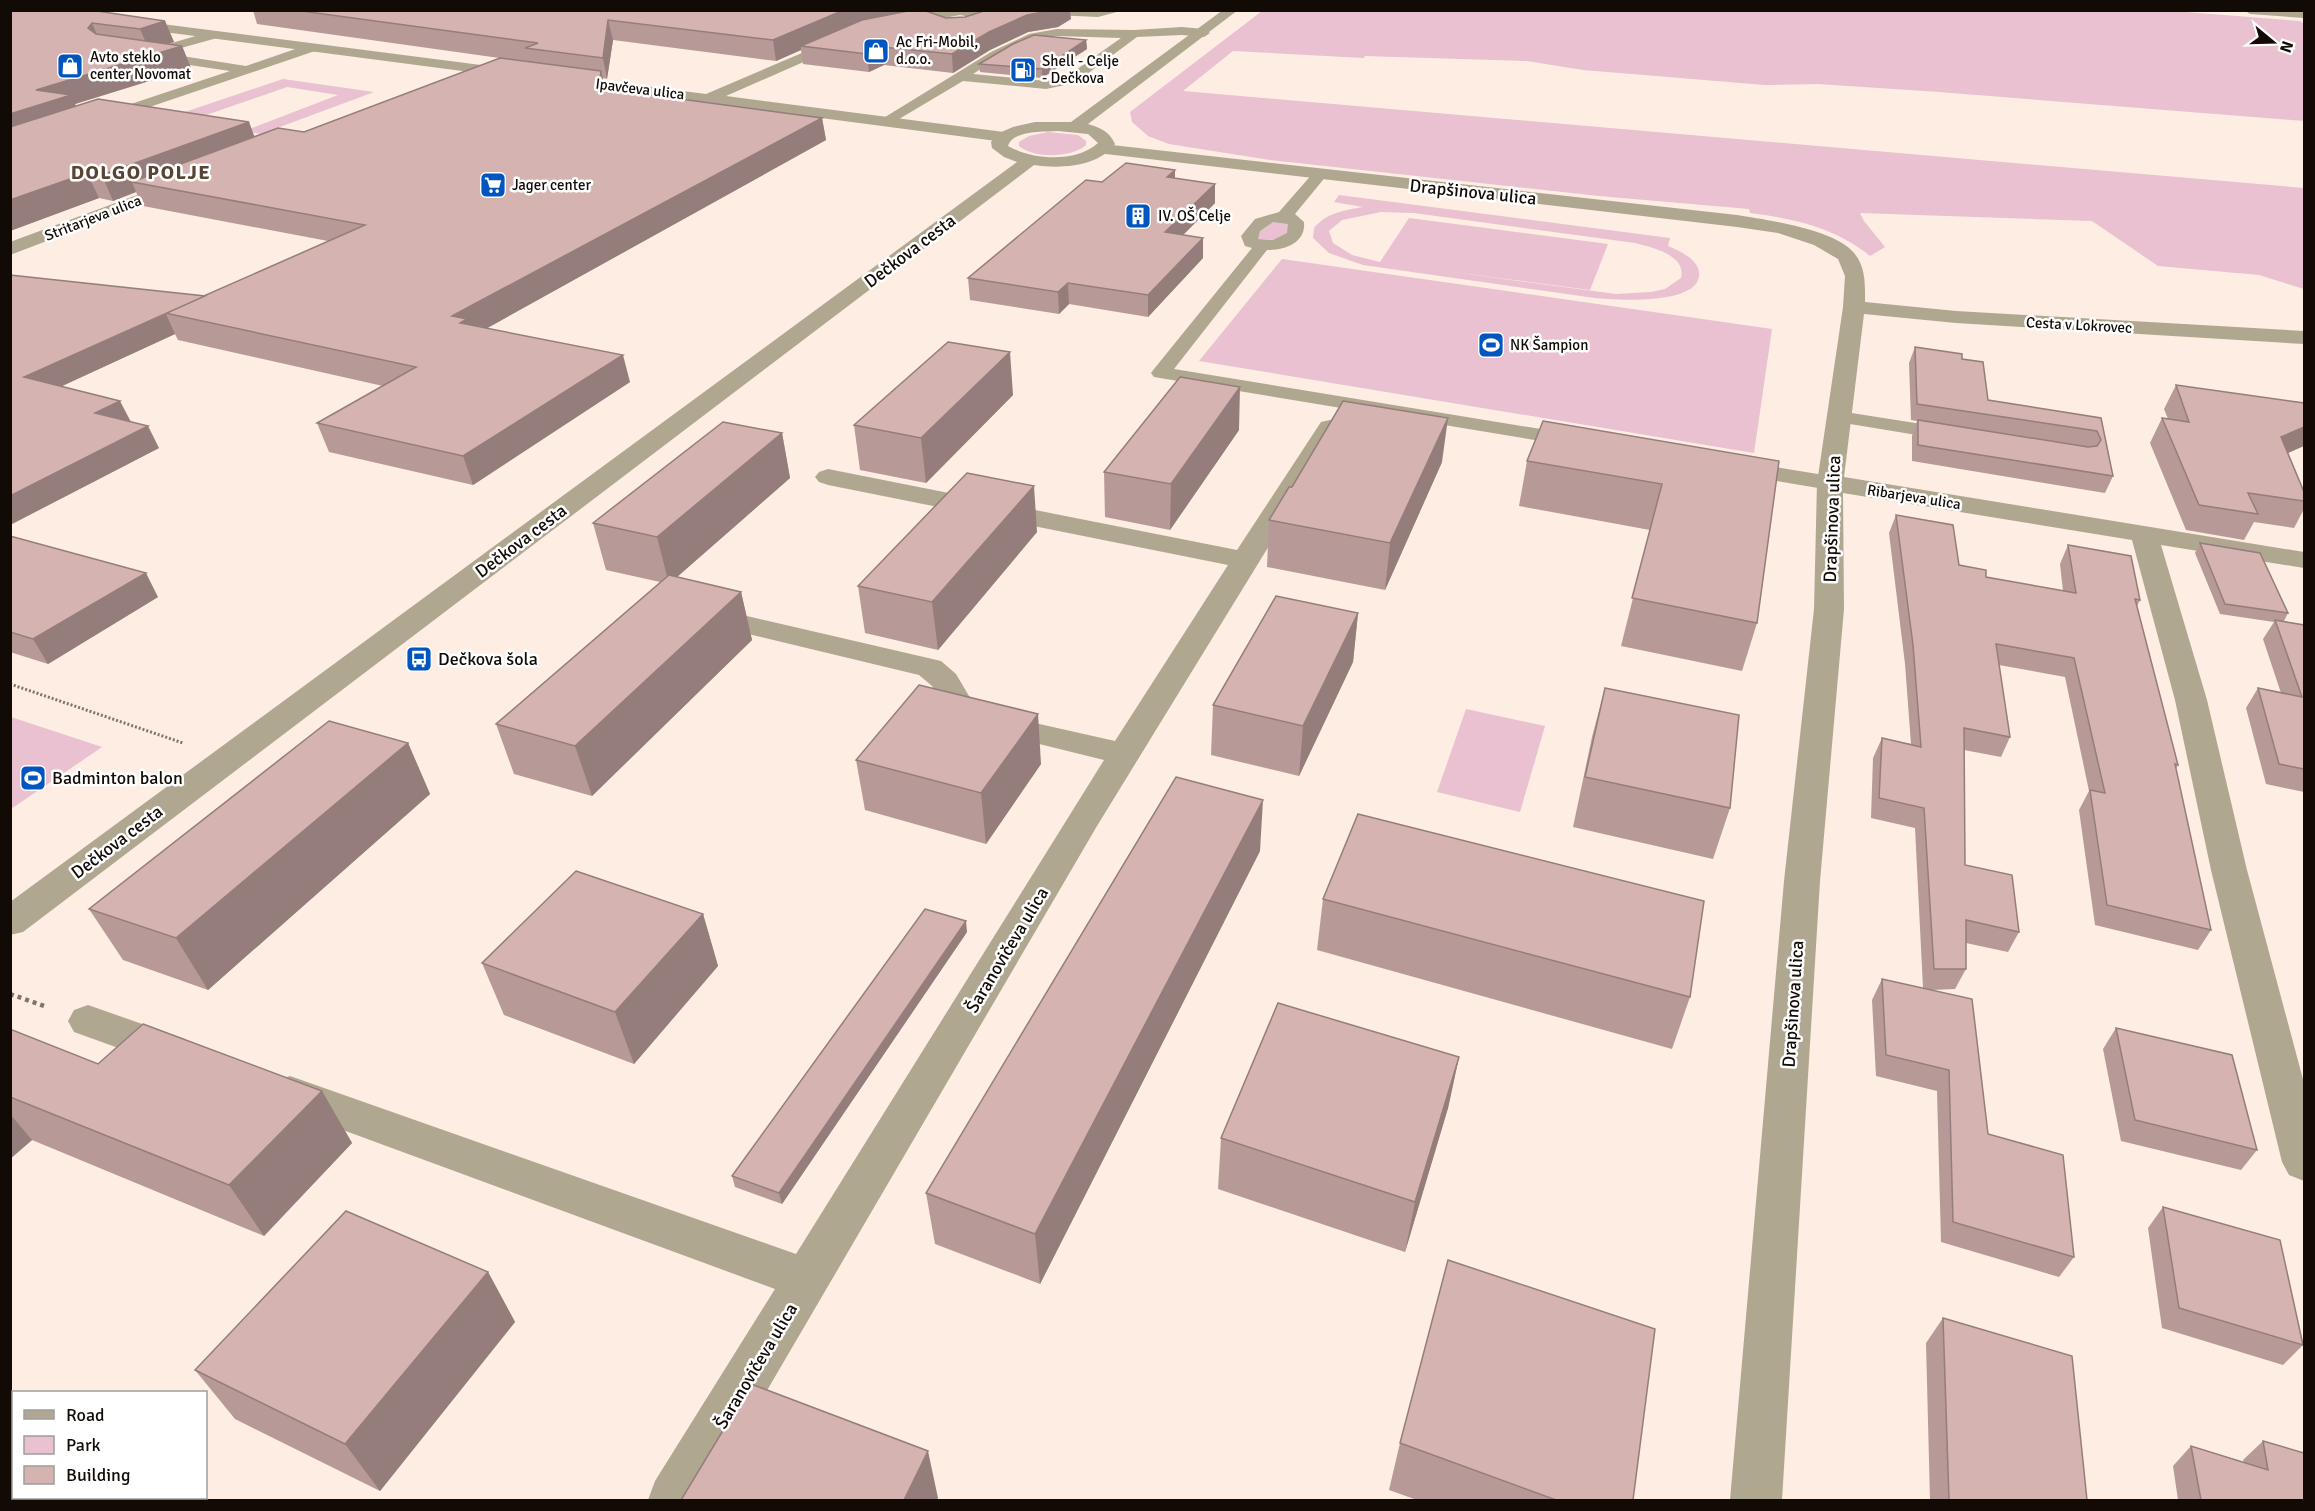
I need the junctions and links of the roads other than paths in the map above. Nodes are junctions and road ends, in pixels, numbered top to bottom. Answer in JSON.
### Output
{"nodes":[{"id":1,"x":1119,"y":10,"type":"edge"},
{"id":2,"x":1232,"y":10,"type":"edge"},
{"id":3,"x":2250,"y":10,"type":"edge"},
{"id":4,"x":951,"y":11,"type":"edge"},
{"id":5,"x":1017,"y":12,"type":"edge"},
{"id":6,"x":2304,"y":15,"type":"edge"},
{"id":7,"x":201,"y":16,"type":"dead end"},
{"id":8,"x":924,"y":20,"type":"junction"},
{"id":9,"x":112,"y":22,"type":"edge"},
{"id":10,"x":906,"y":22,"type":"edge"},
{"id":11,"x":1032,"y":26,"type":"edge"},
{"id":12,"x":171,"y":29,"type":"junction"},
{"id":13,"x":1065,"y":32,"type":"junction"},
{"id":14,"x":859,"y":33,"type":"edge"},
{"id":15,"x":1204,"y":33,"type":"junction"},
{"id":16,"x":1134,"y":34,"type":"junction"},
{"id":17,"x":213,"y":35,"type":"junction"},
{"id":18,"x":311,"y":48,"type":"junction"},
{"id":19,"x":248,"y":69,"type":"junction"},
{"id":20,"x":478,"y":70,"type":"junction"},
{"id":21,"x":960,"y":77,"type":"junction"},
{"id":22,"x":448,"y":82,"type":"edge"},
{"id":23,"x":711,"y":98,"type":"junction"},
{"id":24,"x":90,"y":122,"type":"edge"},
{"id":25,"x":884,"y":122,"type":"junction"},
{"id":26,"x":1074,"y":127,"type":"junction"},
{"id":27,"x":1004,"y":137,"type":"junction"},
{"id":28,"x":1103,"y":149,"type":"junction"},
{"id":29,"x":1030,"y":160,"type":"junction"},
{"id":30,"x":1318,"y":175,"type":"junction"},
{"id":31,"x":198,"y":177,"type":"edge"},
{"id":32,"x":1284,"y":217,"type":"junction"},
{"id":33,"x":1262,"y":246,"type":"junction"},
{"id":34,"x":10,"y":249,"type":"edge"},
{"id":35,"x":1854,"y":307,"type":"junction"},
{"id":36,"x":2304,"y":337,"type":"edge"},
{"id":37,"x":1345,"y":403,"type":"junction"},
{"id":38,"x":1839,"y":417,"type":"junction"},
{"id":39,"x":1968,"y":437,"type":"edge"},
{"id":40,"x":1602,"y":445,"type":"edge"},
{"id":41,"x":1718,"y":465,"type":"edge"},
{"id":42,"x":828,"y":477,"type":"dead end"},
{"id":43,"x":1830,"y":483,"type":"junction"},
{"id":44,"x":2144,"y":534,"type":"junction"},
{"id":45,"x":1243,"y":560,"type":"junction"},
{"id":46,"x":2304,"y":560,"type":"edge"},
{"id":47,"x":679,"y":609,"type":"edge"},
{"id":48,"x":1125,"y":754,"type":"junction"},
{"id":49,"x":10,"y":922,"type":"edge"},
{"id":50,"x":88,"y":1021,"type":"dead end"},
{"id":51,"x":212,"y":1065,"type":"edge"},
{"id":52,"x":257,"y":1082,"type":"edge"},
{"id":53,"x":2304,"y":1162,"type":"edge"},
{"id":54,"x":808,"y":1280,"type":"junction"},
{"id":55,"x":674,"y":1500,"type":"edge"},
{"id":56,"x":1756,"y":1500,"type":"edge"}],
"edges":[{"from":1,"to":5,"type":"lane"},
{"from":2,"to":15,"type":"street"},
{"from":3,"to":6,"type":"street"},
{"from":4,"to":8,"type":"street"},
{"from":4,"to":8,"type":"street"},
{"from":7,"to":12,"type":"street"},
{"from":8,"to":10,"type":"street"},
{"from":9,"to":12,"type":"street","name":"Ipavčeva ulica"},
{"from":11,"to":13,"type":"lane"},
{"from":12,"to":17,"type":"street","name":"Ipavčeva ulica"},
{"from":13,"to":16,"type":"lane"},
{"from":13,"to":21,"type":"lane"},
{"from":14,"to":23,"type":"street"},
{"from":15,"to":16,"type":"lane"},
{"from":15,"to":26,"type":"street"},
{"from":16,"to":21,"type":"lane"},
{"from":17,"to":18,"type":"street","name":"Ipavčeva ulica"},
{"from":17,"to":19,"type":"lane"},
{"from":18,"to":19,"type":"lane"},
{"from":18,"to":20,"type":"street","name":"Ipavčeva ulica"},
{"from":19,"to":24,"type":"lane"},
{"from":20,"to":22,"type":"street"},
{"from":20,"to":23,"type":"street","name":"Ipavčeva ulica"},
{"from":21,"to":25,"type":"lane"},
{"from":23,"to":25,"type":"street","name":"Ipavčeva ulica"},
{"from":25,"to":27,"type":"street","name":"Ipavčeva ulica"},
{"from":26,"to":27,"type":"street"},
{"from":26,"to":28,"type":"street"},
{"from":27,"to":29,"type":"street"},
{"from":28,"to":29,"type":"street"},
{"from":28,"to":30,"type":"street","name":"Drapšinova ulica"},
{"from":29,"to":49,"type":"street","name":"Dečkova cesta"},
{"from":30,"to":32,"type":"lane"},
{"from":30,"to":35,"type":"street","name":"Drapšinova ulica"},
{"from":31,"to":34,"type":"street","name":"Stritarjeva ulica"},
{"from":32,"to":33,"type":"lane"},
{"from":32,"to":33,"type":"lane"},
{"from":33,"to":37,"type":"lane"},
{"from":35,"to":36,"type":"street","name":"Cesta v Lokrovec"},
{"from":35,"to":38,"type":"street","name":"Drapšinova ulica"},
{"from":37,"to":40,"type":"lane"},
{"from":37,"to":45,"type":"street","name":"Šaranovičeva ulica"},
{"from":38,"to":39,"type":"lane"},
{"from":38,"to":43,"type":"street","name":"Drapšinova ulica"},
{"from":41,"to":43,"type":"lane","name":"Ribarjeva ulica"},
{"from":42,"to":45,"type":"street"},
{"from":43,"to":44,"type":"street","name":"Ribarjeva ulica"},
{"from":43,"to":56,"type":"street","name":"Drapšinova ulica"},
{"from":44,"to":46,"type":"street","name":"Ribarjeva ulica"},
{"from":44,"to":53,"type":"street"},
{"from":45,"to":48,"type":"street","name":"Šaranovičeva ulica"},
{"from":47,"to":48,"type":"street"},
{"from":48,"to":54,"type":"street","name":"Šaranovičeva ulica"},
{"from":50,"to":51,"type":"street"},
{"from":52,"to":54,"type":"street"},
{"from":54,"to":55,"type":"street","name":"Šaranovičeva ulica"}]}
